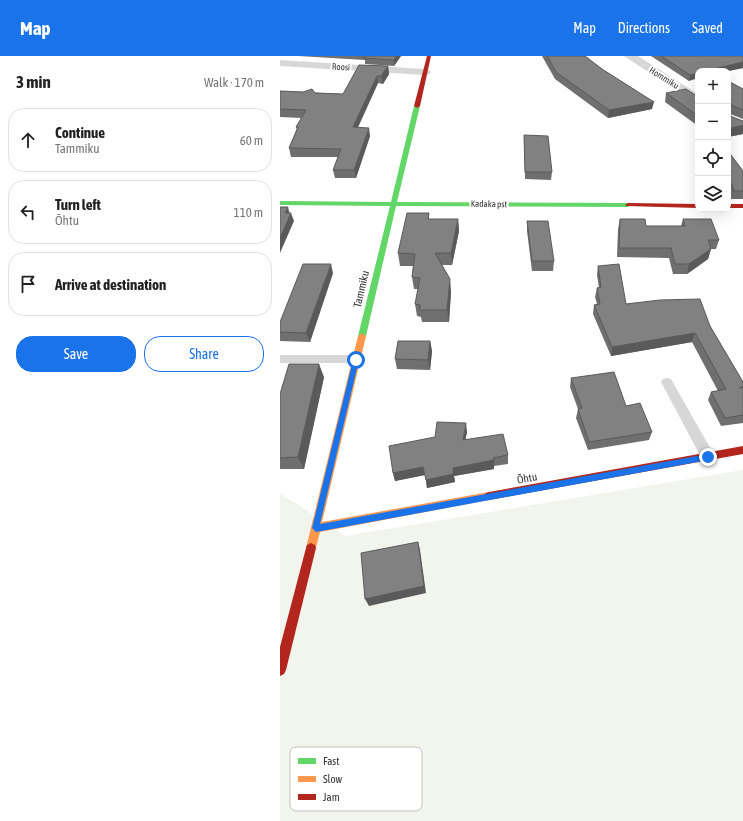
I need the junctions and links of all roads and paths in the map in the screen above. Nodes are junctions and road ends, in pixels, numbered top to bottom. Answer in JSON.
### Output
{"nodes":[{"id":1,"x":429,"y":56,"type":"edge"},
{"id":2,"x":630,"y":56,"type":"edge"},
{"id":3,"x":280,"y":63,"type":"edge"},
{"id":4,"x":426,"y":72,"type":"junction"},
{"id":5,"x":695,"y":97,"type":"edge"},
{"id":6,"x":280,"y":203,"type":"edge"},
{"id":7,"x":394,"y":203,"type":"junction"},
{"id":8,"x":695,"y":206,"type":"edge"},
{"id":9,"x":731,"y":206,"type":"edge"},
{"id":10,"x":743,"y":206,"type":"edge"},
{"id":11,"x":280,"y":359,"type":"edge"},
{"id":12,"x":356,"y":360,"type":"junction"},
{"id":13,"x":667,"y":382,"type":"dead end"},
{"id":14,"x":743,"y":450,"type":"edge"},
{"id":15,"x":708,"y":457,"type":"junction"},
{"id":16,"x":316,"y":528,"type":"junction"},
{"id":17,"x":280,"y":670,"type":"edge"}],
"edges":[{"from":1,"to":4,"type":"street","name":"Tammiku"},
{"from":2,"to":5,"type":"street","name":"Hommiku"},
{"from":3,"to":4,"type":"street","name":"Roosi"},
{"from":4,"to":7,"type":"street","name":"Tammiku"},
{"from":6,"to":7,"type":"street","name":"Kadaka pst"},
{"from":7,"to":8,"type":"street","name":"Kadaka pst"},
{"from":7,"to":12,"type":"street","name":"Tammiku"},
{"from":9,"to":10,"type":"street"},
{"from":11,"to":12,"type":"lane"},
{"from":12,"to":16,"type":"street","name":"Tammiku"},
{"from":13,"to":15,"type":"lane"},
{"from":14,"to":15,"type":"street","name":"Õhtu"},
{"from":15,"to":16,"type":"street","name":"Õhtu"},
{"from":16,"to":17,"type":"street","name":"Tammiku"}]}
